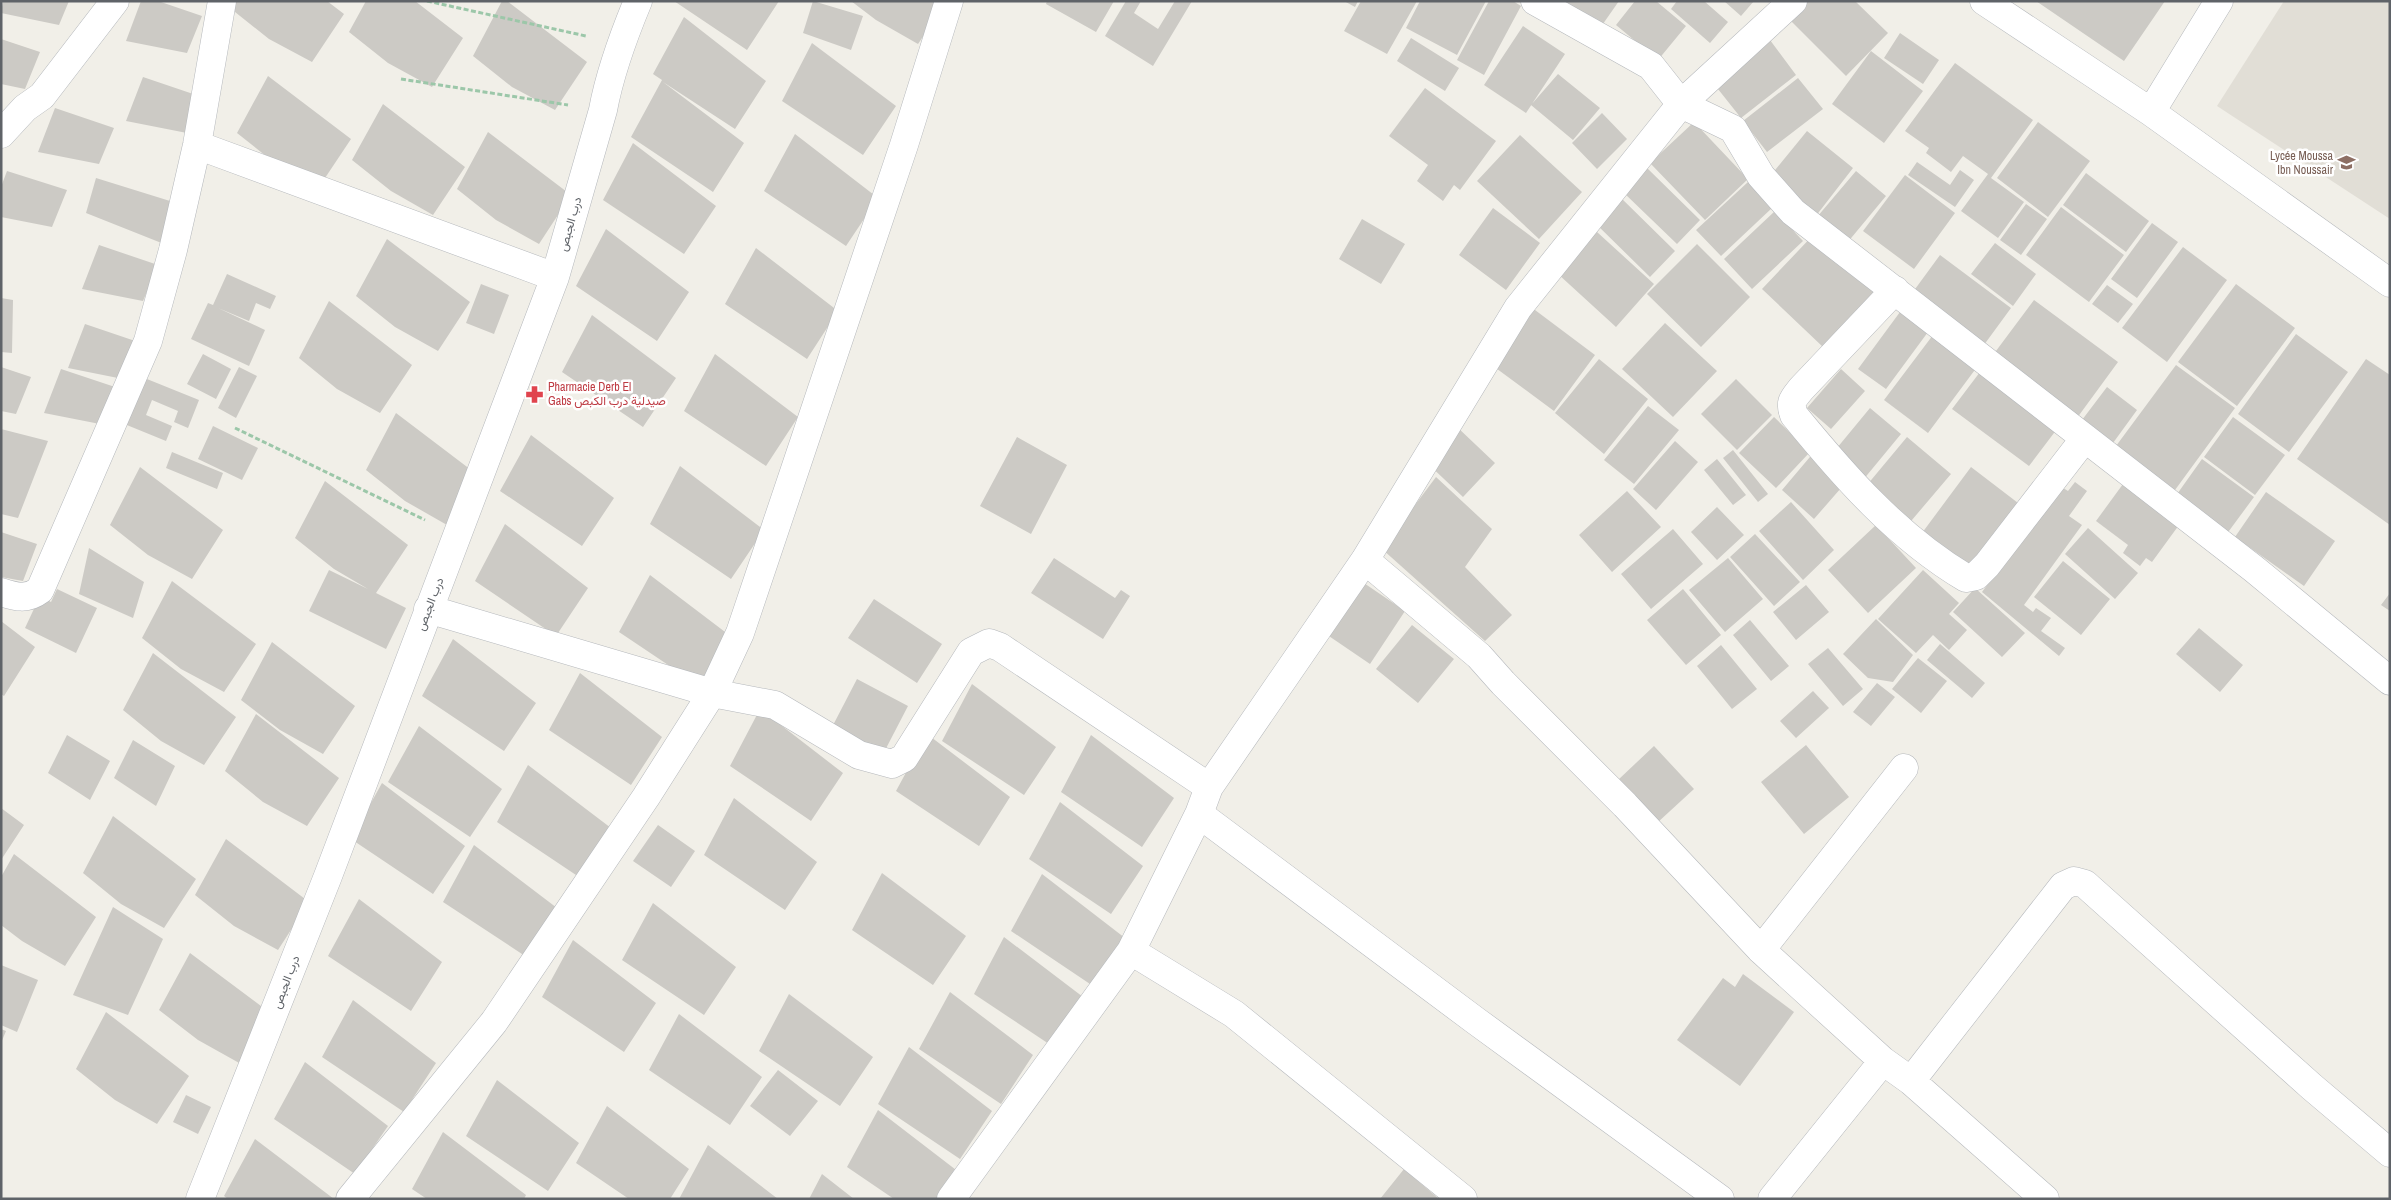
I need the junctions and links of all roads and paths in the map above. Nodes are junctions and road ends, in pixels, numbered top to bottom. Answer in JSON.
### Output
{"nodes":[{"id":1,"x":115,"y":1,"type":"edge"},
{"id":2,"x":222,"y":1,"type":"edge"},
{"id":3,"x":427,"y":1,"type":"edge"},
{"id":4,"x":638,"y":1,"type":"edge"},
{"id":5,"x":949,"y":1,"type":"edge"},
{"id":6,"x":1535,"y":1,"type":"edge"},
{"id":7,"x":1793,"y":1,"type":"edge"},
{"id":8,"x":1984,"y":1,"type":"edge"},
{"id":9,"x":2220,"y":1,"type":"edge"},
{"id":10,"x":621,"y":43,"type":"junction"},
{"id":11,"x":401,"y":79,"type":"dead end"},
{"id":12,"x":1681,"y":104,"type":"junction"},
{"id":13,"x":603,"y":110,"type":"junction"},
{"id":14,"x":2151,"y":112,"type":"junction"},
{"id":15,"x":1,"y":134,"type":"edge"},
{"id":16,"x":196,"y":145,"type":"junction"},
{"id":17,"x":555,"y":276,"type":"junction"},
{"id":18,"x":2390,"y":283,"type":"edge"},
{"id":19,"x":1896,"y":290,"type":"junction"},
{"id":20,"x":235,"y":428,"type":"dead end"},
{"id":21,"x":2085,"y":438,"type":"junction"},
{"id":22,"x":457,"y":536,"type":"junction"},
{"id":23,"x":1365,"y":560,"type":"junction"},
{"id":24,"x":1,"y":592,"type":"edge"},
{"id":25,"x":428,"y":609,"type":"junction"},
{"id":26,"x":2390,"y":681,"type":"edge"},
{"id":27,"x":712,"y":693,"type":"junction"},
{"id":28,"x":1904,"y":768,"type":"dead end"},
{"id":29,"x":1210,"y":787,"type":"junction"},
{"id":30,"x":1199,"y":814,"type":"junction"},
{"id":31,"x":1762,"y":950,"type":"junction"},
{"id":32,"x":1131,"y":951,"type":"junction"},
{"id":33,"x":1883,"y":1061,"type":"junction"},
{"id":34,"x":1911,"y":1081,"type":"junction"},
{"id":35,"x":2390,"y":1153,"type":"edge"},
{"id":36,"x":209,"y":1195,"type":"edge"},
{"id":37,"x":350,"y":1199,"type":"edge"},
{"id":38,"x":950,"y":1199,"type":"edge"},
{"id":39,"x":1463,"y":1199,"type":"edge"},
{"id":40,"x":1720,"y":1199,"type":"edge"},
{"id":41,"x":1772,"y":1199,"type":"edge"},
{"id":42,"x":2045,"y":1199,"type":"edge"}],
"edges":[{"from":1,"to":15,"type":"street"},
{"from":2,"to":16,"type":"street"},
{"from":3,"to":10,"type":"path"},
{"from":4,"to":10,"type":"street","name":"درب الجبص"},
{"from":5,"to":27,"type":"street"},
{"from":6,"to":12,"type":"street"},
{"from":7,"to":12,"type":"street"},
{"from":8,"to":14,"type":"street"},
{"from":9,"to":14,"type":"street"},
{"from":10,"to":13,"type":"street","name":"درب الجبص"},
{"from":11,"to":13,"type":"path"},
{"from":12,"to":19,"type":"street"},
{"from":12,"to":23,"type":"street"},
{"from":13,"to":17,"type":"street","name":"درب الجبص"},
{"from":14,"to":18,"type":"street"},
{"from":16,"to":17,"type":"street"},
{"from":16,"to":24,"type":"street"},
{"from":17,"to":22,"type":"street","name":"درب الجبص"},
{"from":19,"to":21,"type":"street"},
{"from":19,"to":21,"type":"street"},
{"from":20,"to":22,"type":"path"},
{"from":21,"to":26,"type":"street"},
{"from":22,"to":25,"type":"street","name":"درب الجبص"},
{"from":23,"to":29,"type":"street"},
{"from":23,"to":31,"type":"street"},
{"from":25,"to":27,"type":"street"},
{"from":25,"to":36,"type":"street","name":"درب الجبص"},
{"from":27,"to":29,"type":"street"},
{"from":27,"to":37,"type":"street"},
{"from":28,"to":31,"type":"street"},
{"from":29,"to":30,"type":"street"},
{"from":30,"to":32,"type":"street"},
{"from":30,"to":40,"type":"street"},
{"from":31,"to":33,"type":"street"},
{"from":32,"to":38,"type":"street"},
{"from":32,"to":39,"type":"street"},
{"from":33,"to":34,"type":"street"},
{"from":33,"to":41,"type":"street"},
{"from":34,"to":35,"type":"street"},
{"from":34,"to":42,"type":"street"}]}
